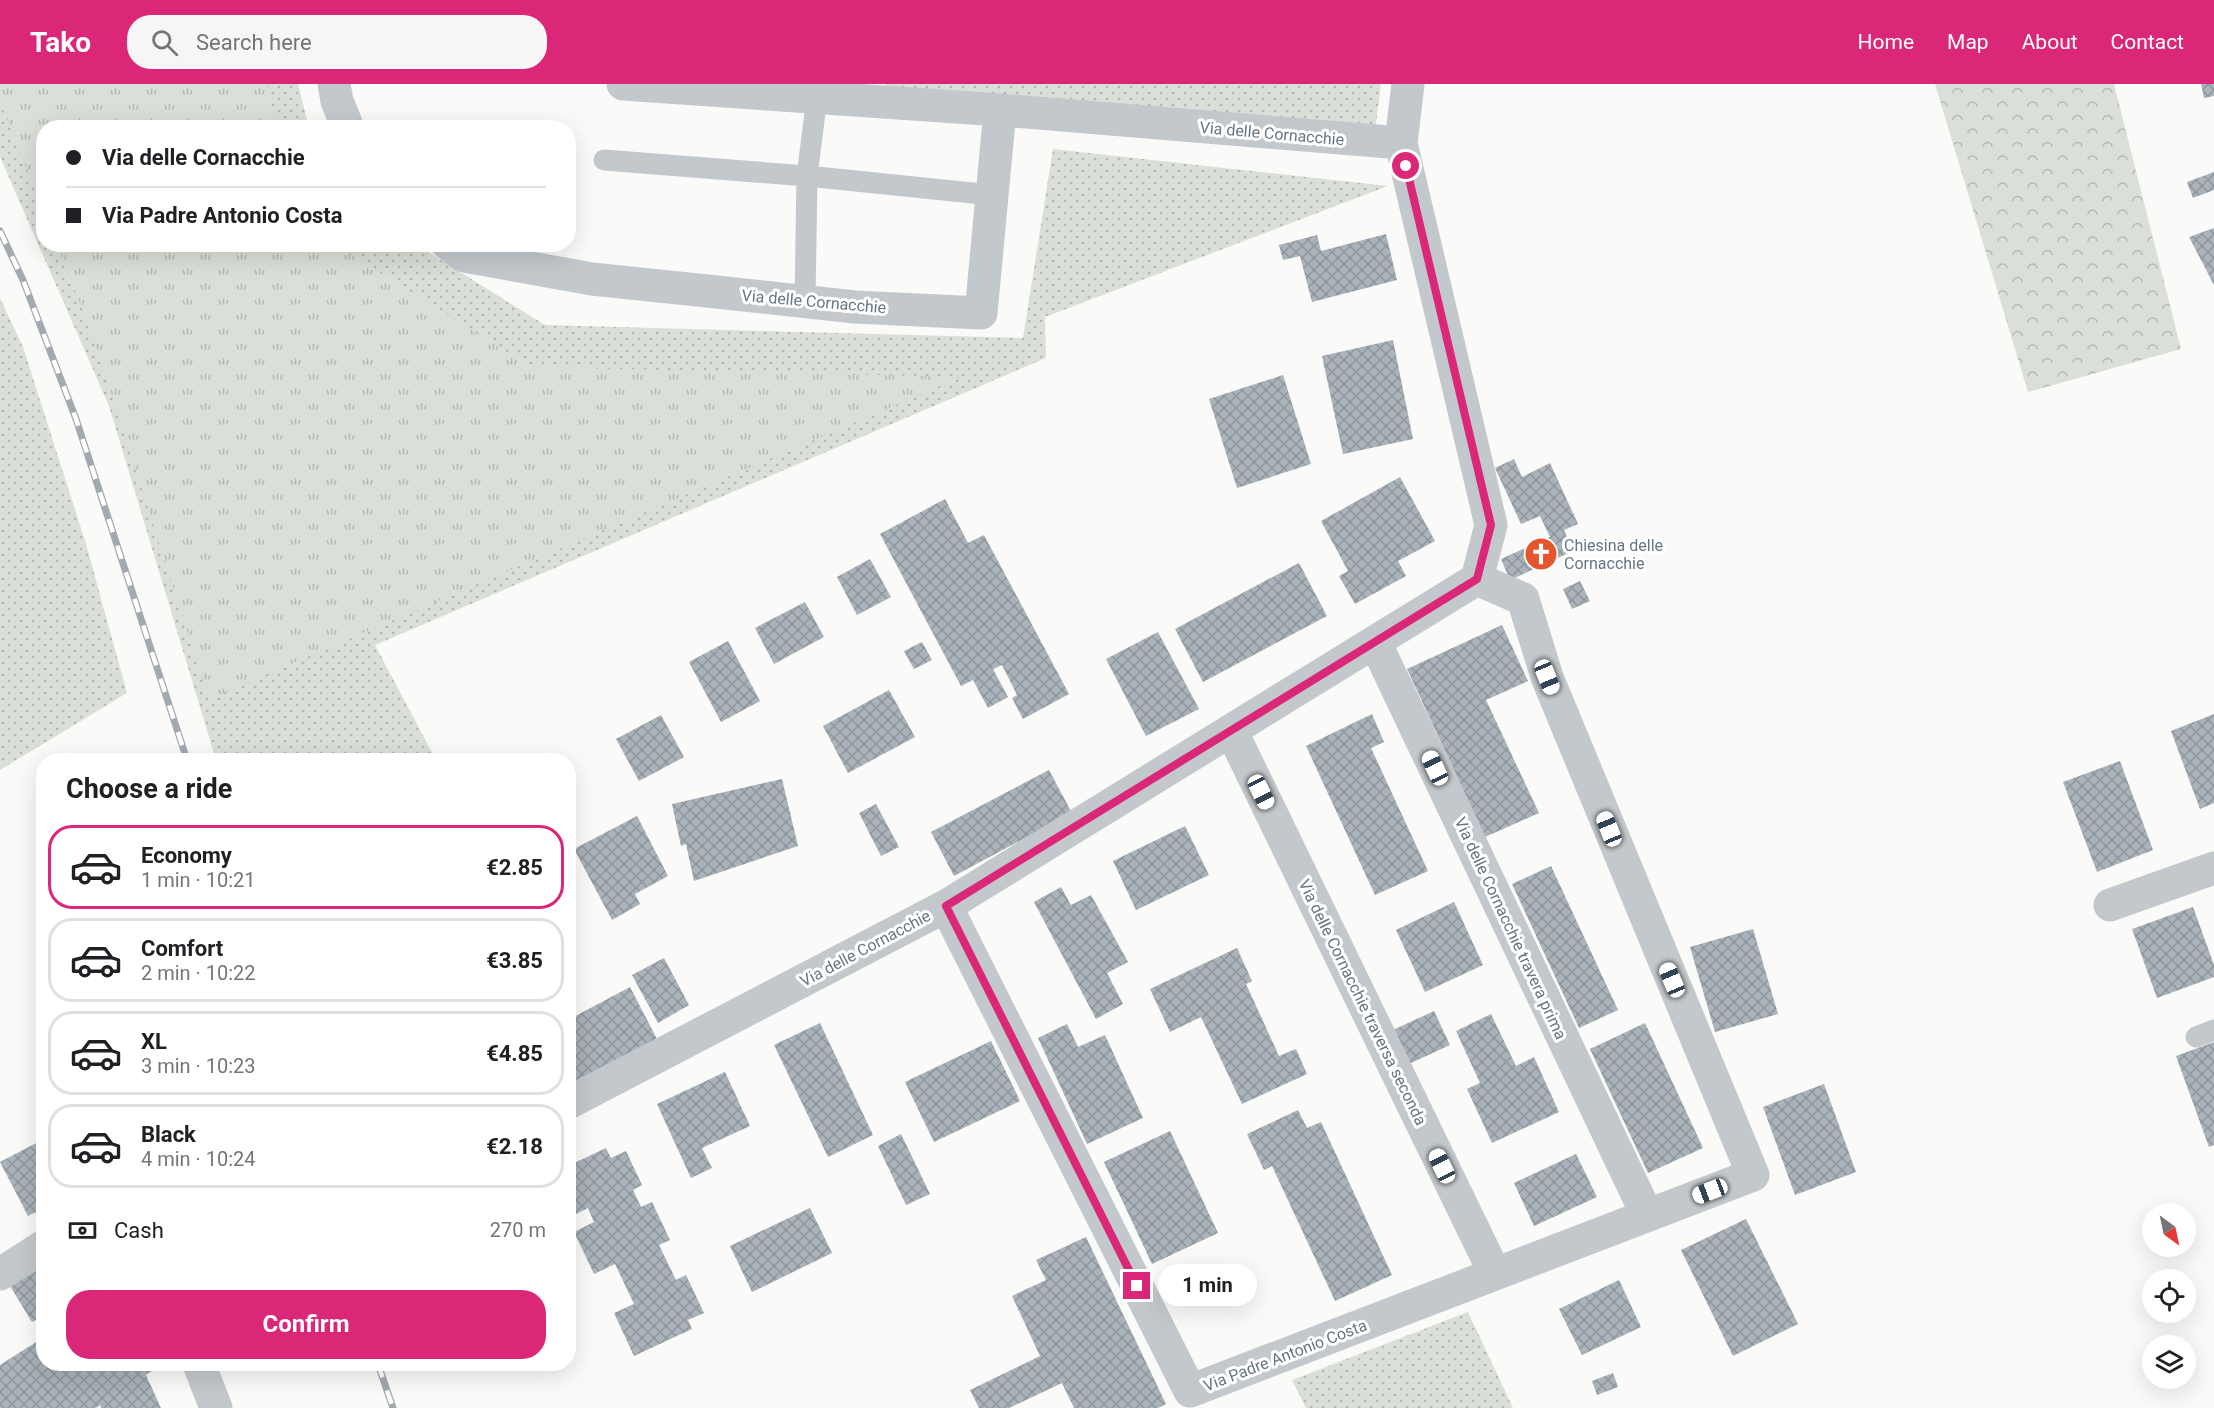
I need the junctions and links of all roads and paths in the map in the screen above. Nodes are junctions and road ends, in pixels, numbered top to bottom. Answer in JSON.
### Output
{"nodes":[{"id":1,"x":334,"y":84,"type":"edge"},
{"id":2,"x":623,"y":84,"type":"edge"},
{"id":3,"x":1408,"y":84,"type":"edge"},
{"id":4,"x":817,"y":97,"type":"junction"},
{"id":5,"x":1000,"y":110,"type":"junction"},
{"id":6,"x":345,"y":120,"type":"edge"},
{"id":7,"x":1401,"y":143,"type":"junction"},
{"id":8,"x":604,"y":160,"type":"dead end"},
{"id":9,"x":807,"y":176,"type":"junction"},
{"id":10,"x":992,"y":195,"type":"junction"},
{"id":11,"x":459,"y":252,"type":"edge"},
{"id":12,"x":805,"y":302,"type":"junction"},
{"id":13,"x":1477,"y":579,"type":"junction"},
{"id":14,"x":1375,"y":642,"type":"junction"},
{"id":15,"x":1231,"y":730,"type":"junction"},
{"id":16,"x":2214,"y":868,"type":"edge"},
{"id":17,"x":2110,"y":905,"type":"dead end"},
{"id":18,"x":946,"y":906,"type":"junction"},
{"id":19,"x":576,"y":1099,"type":"edge"},
{"id":20,"x":1647,"y":1215,"type":"junction"},
{"id":21,"x":36,"y":1234,"type":"edge"},
{"id":22,"x":0,"y":1251,"type":"edge"},
{"id":23,"x":36,"y":1251,"type":"edge"},
{"id":24,"x":0,"y":1274,"type":"edge"},
{"id":25,"x":1494,"y":1274,"type":"junction"},
{"id":26,"x":203,"y":1371,"type":"edge"},
{"id":27,"x":1190,"y":1400,"type":"edge"},
{"id":28,"x":216,"y":1408,"type":"edge"}],
"edges":[{"from":1,"to":6,"type":"street"},
{"from":2,"to":4,"type":"street","name":"Via delle Cornacchie"},
{"from":3,"to":7,"type":"street"},
{"from":4,"to":5,"type":"street","name":"Via delle Cornacchie"},
{"from":4,"to":9,"type":"lane"},
{"from":5,"to":7,"type":"street","name":"Via delle Cornacchie"},
{"from":5,"to":10,"type":"street","name":"Via delle Cornacchie"},
{"from":7,"to":13,"type":"street"},
{"from":8,"to":9,"type":"lane"},
{"from":9,"to":10,"type":"lane"},
{"from":9,"to":12,"type":"lane"},
{"from":10,"to":12,"type":"street","name":"Via delle Cornacchie"},
{"from":11,"to":12,"type":"street","name":"Via delle Cornacchie"},
{"from":13,"to":14,"type":"street","name":"Via delle Cornacchie"},
{"from":13,"to":20,"type":"street","name":"Via Padre Antonio Costa"},
{"from":14,"to":15,"type":"street","name":"Via delle Cornacchie"},
{"from":14,"to":20,"type":"street","name":"Via delle Cornacchie travera prima"},
{"from":15,"to":18,"type":"street","name":"Via delle Cornacchie"},
{"from":15,"to":25,"type":"street","name":"Via delle Cornacchie traversa seconda"},
{"from":16,"to":17,"type":"street"},
{"from":18,"to":19,"type":"street","name":"Via delle Cornacchie"},
{"from":18,"to":27,"type":"street","name":"Via Padre Antonio Costa"},
{"from":20,"to":25,"type":"street","name":"Via Padre Antonio Costa"},
{"from":21,"to":22,"type":"street"},
{"from":23,"to":24,"type":"street"},
{"from":25,"to":27,"type":"street","name":"Via Padre Antonio Costa"},
{"from":26,"to":28,"type":"street"}]}
